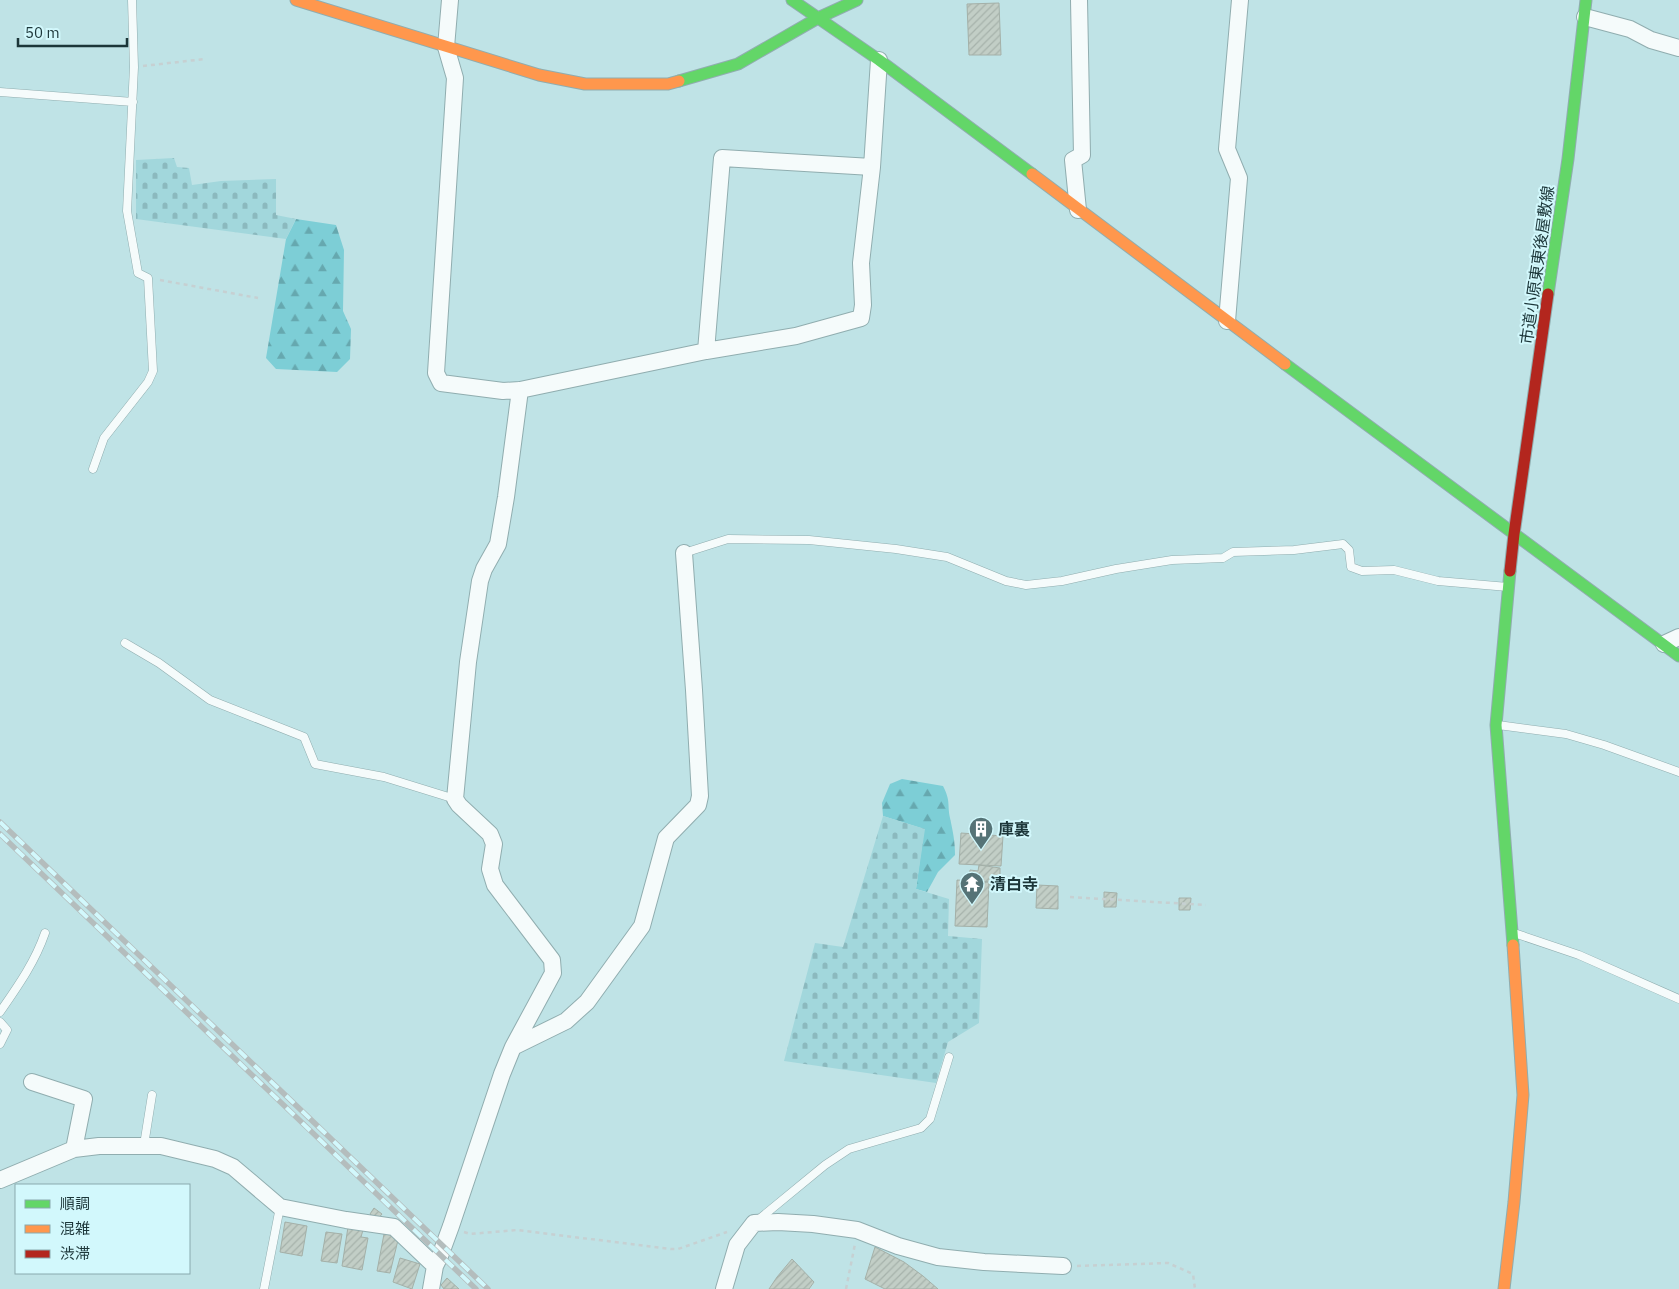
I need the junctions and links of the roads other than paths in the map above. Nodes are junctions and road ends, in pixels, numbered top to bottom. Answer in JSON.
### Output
{"nodes":[{"id":1,"x":132,"y":0,"type":"edge"},
{"id":2,"x":296,"y":0,"type":"edge"},
{"id":3,"x":450,"y":0,"type":"edge"},
{"id":4,"x":792,"y":0,"type":"edge"},
{"id":5,"x":857,"y":0,"type":"edge"},
{"id":6,"x":1079,"y":0,"type":"edge"},
{"id":7,"x":1240,"y":0,"type":"edge"},
{"id":8,"x":1586,"y":0,"type":"edge"},
{"id":9,"x":1585,"y":17,"type":"junction"},
{"id":10,"x":818,"y":18,"type":"junction"},
{"id":11,"x":446,"y":47,"type":"junction"},
{"id":12,"x":1679,"y":48,"type":"edge"},
{"id":13,"x":879,"y":60,"type":"junction"},
{"id":14,"x":0,"y":92,"type":"edge"},
{"id":15,"x":133,"y":102,"type":"junction"},
{"id":16,"x":872,"y":167,"type":"junction"},
{"id":17,"x":1078,"y":210,"type":"junction"},
{"id":18,"x":1227,"y":321,"type":"junction"},
{"id":19,"x":706,"y":351,"type":"junction"},
{"id":20,"x":520,"y":390,"type":"junction"},
{"id":21,"x":93,"y":469,"type":"dead end"},
{"id":22,"x":1514,"y":534,"type":"junction"},
{"id":23,"x":684,"y":553,"type":"joint"},
{"id":24,"x":1509,"y":587,"type":"junction"},
{"id":25,"x":1679,"y":637,"type":"edge"},
{"id":26,"x":125,"y":643,"type":"dead end"},
{"id":27,"x":1664,"y":644,"type":"junction"},
{"id":28,"x":1679,"y":656,"type":"edge"},
{"id":29,"x":1496,"y":725,"type":"junction"},
{"id":30,"x":1679,"y":772,"type":"edge"},
{"id":31,"x":455,"y":799,"type":"junction"},
{"id":32,"x":1512,"y":932,"type":"junction"},
{"id":33,"x":46,"y":933,"type":"dead end"},
{"id":34,"x":1679,"y":999,"type":"edge"},
{"id":35,"x":0,"y":1012,"type":"edge"},
{"id":36,"x":0,"y":1022,"type":"edge"},
{"id":37,"x":0,"y":1044,"type":"edge"},
{"id":38,"x":514,"y":1047,"type":"junction"},
{"id":39,"x":949,"y":1056,"type":"dead end"},
{"id":40,"x":32,"y":1082,"type":"dead end"},
{"id":41,"x":152,"y":1095,"type":"dead end"},
{"id":42,"x":144,"y":1145,"type":"junction"},
{"id":43,"x":74,"y":1149,"type":"junction"},
{"id":44,"x":0,"y":1180,"type":"edge"},
{"id":45,"x":280,"y":1207,"type":"junction"},
{"id":46,"x":754,"y":1223,"type":"junction"},
{"id":47,"x":434,"y":1266,"type":"junction"},
{"id":48,"x":1063,"y":1266,"type":"road end"},
{"id":49,"x":264,"y":1289,"type":"edge"},
{"id":50,"x":431,"y":1289,"type":"edge"},
{"id":51,"x":724,"y":1289,"type":"edge"},
{"id":52,"x":1504,"y":1289,"type":"edge"}],
"edges":[{"from":1,"to":15,"type":"lane"},
{"from":2,"to":11,"type":"street"},
{"from":3,"to":11,"type":"street"},
{"from":4,"to":10,"type":"street"},
{"from":5,"to":10,"type":"street"},
{"from":6,"to":17,"type":"street"},
{"from":7,"to":18,"type":"street"},
{"from":8,"to":9,"type":"street","name":"市道小原東東後屋敷線"},
{"from":9,"to":12,"type":"street"},
{"from":9,"to":22,"type":"street","name":"市道小原東東後屋敷線"},
{"from":10,"to":11,"type":"street"},
{"from":10,"to":13,"type":"street"},
{"from":11,"to":20,"type":"street"},
{"from":13,"to":16,"type":"street"},
{"from":13,"to":17,"type":"street"},
{"from":14,"to":15,"type":"lane"},
{"from":15,"to":21,"type":"lane"},
{"from":16,"to":19,"type":"street"},
{"from":16,"to":19,"type":"street"},
{"from":17,"to":18,"type":"street"},
{"from":18,"to":22,"type":"street"},
{"from":19,"to":20,"type":"street"},
{"from":20,"to":31,"type":"street"},
{"from":22,"to":24,"type":"street","name":"市道小原東東後屋敷線"},
{"from":22,"to":27,"type":"street"},
{"from":23,"to":24,"type":"lane"},
{"from":23,"to":38,"type":"street"},
{"from":24,"to":29,"type":"street","name":"市道小原東東後屋敷線"},
{"from":25,"to":27,"type":"street"},
{"from":26,"to":31,"type":"lane"},
{"from":27,"to":28,"type":"street"},
{"from":29,"to":30,"type":"lane"},
{"from":29,"to":32,"type":"street","name":"市道小原東東後屋敷線"},
{"from":31,"to":38,"type":"street"},
{"from":32,"to":34,"type":"lane"},
{"from":32,"to":52,"type":"street","name":"市道小原東東後屋敷線"},
{"from":33,"to":35,"type":"lane"},
{"from":36,"to":37,"type":"lane"},
{"from":38,"to":47,"type":"street"},
{"from":39,"to":46,"type":"lane"},
{"from":40,"to":43,"type":"street"},
{"from":41,"to":42,"type":"lane"},
{"from":42,"to":43,"type":"street"},
{"from":42,"to":45,"type":"street"},
{"from":43,"to":44,"type":"street"},
{"from":45,"to":47,"type":"street"},
{"from":45,"to":49,"type":"lane"},
{"from":46,"to":48,"type":"street"},
{"from":46,"to":51,"type":"street"},
{"from":47,"to":50,"type":"street"}]}
